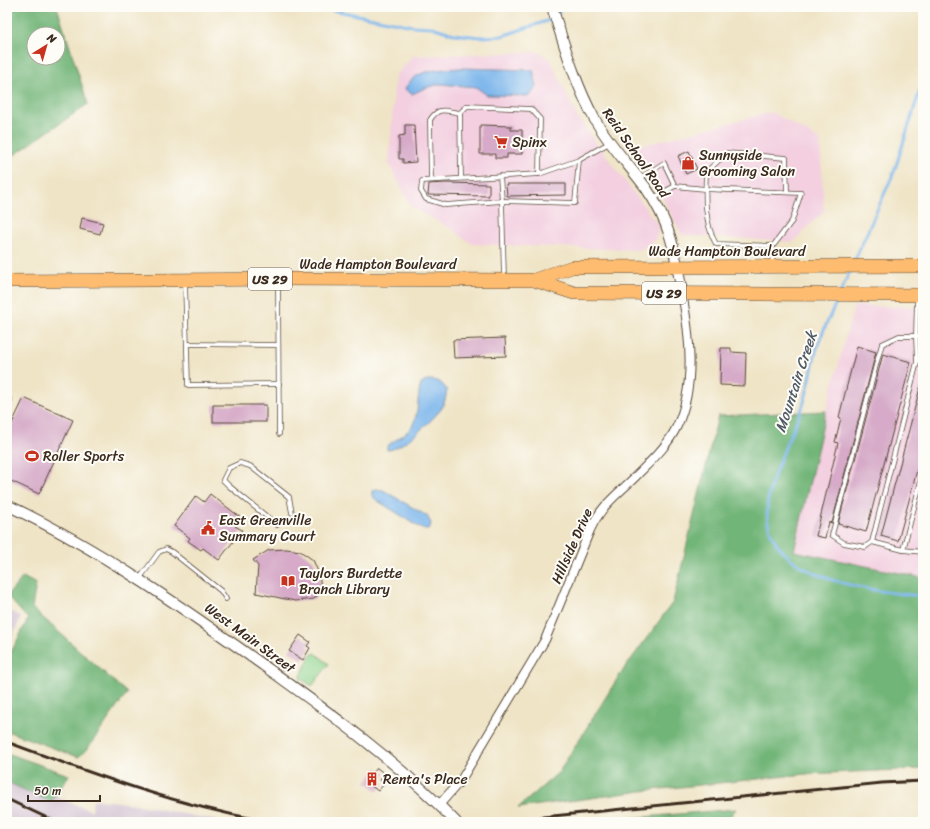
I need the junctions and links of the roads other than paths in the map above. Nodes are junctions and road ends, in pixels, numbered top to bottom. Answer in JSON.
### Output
{"nodes":[{"id":1,"x":552,"y":7,"type":"edge"},
{"id":2,"x":460,"y":113,"type":"junction"},
{"id":3,"x":610,"y":142,"type":"junction"},
{"id":4,"x":579,"y":160,"type":"junction"},
{"id":5,"x":539,"y":174,"type":"junction"},
{"id":6,"x":500,"y":176,"type":"junction"},
{"id":7,"x":461,"y":178,"type":"junction"},
{"id":8,"x":638,"y":179,"type":"junction"},
{"id":9,"x":431,"y":180,"type":"junction"},
{"id":10,"x":675,"y":186,"type":"junction"},
{"id":11,"x":705,"y":189,"type":"junction"},
{"id":12,"x":787,"y":192,"type":"junction"},
{"id":13,"x":652,"y":198,"type":"junction"},
{"id":14,"x":502,"y":201,"type":"junction"},
{"id":15,"x":774,"y":246,"type":"junction"},
{"id":16,"x":677,"y":266,"type":"junction"},
{"id":17,"x":923,"y":266,"type":"edge"},
{"id":18,"x":772,"y":267,"type":"junction"},
{"id":19,"x":278,"y":279,"type":"junction"},
{"id":20,"x":185,"y":280,"type":"junction"},
{"id":21,"x":504,"y":280,"type":"junction"},
{"id":22,"x":534,"y":280,"type":"junction"},
{"id":23,"x":7,"y":281,"type":"edge"},
{"id":24,"x":682,"y":293,"type":"junction"},
{"id":25,"x":920,"y":295,"type":"edge"},
{"id":26,"x":916,"y":336,"type":"junction"},
{"id":27,"x":923,"y":336,"type":"edge"},
{"id":28,"x":187,"y":344,"type":"junction"},
{"id":29,"x":278,"y":345,"type":"junction"},
{"id":30,"x":279,"y":384,"type":"junction"},
{"id":31,"x":7,"y":395,"type":"edge"},
{"id":32,"x":7,"y":406,"type":"edge"},
{"id":33,"x":279,"y":434,"type":"dead end"},
{"id":34,"x":923,"y":473,"type":"edge"},
{"id":35,"x":7,"y":505,"type":"edge"},
{"id":36,"x":292,"y":513,"type":"dead end"},
{"id":37,"x":277,"y":525,"type":"dead end"},
{"id":38,"x":872,"y":542,"type":"junction"},
{"id":39,"x":903,"y":550,"type":"junction"},
{"id":40,"x":923,"y":552,"type":"edge"},
{"id":41,"x":140,"y":578,"type":"junction"},
{"id":42,"x":226,"y":599,"type":"dead end"},
{"id":43,"x":439,"y":805,"type":"junction"},
{"id":44,"x":456,"y":822,"type":"edge"}],
"edges":[{"from":1,"to":3,"type":"street","name":"Reid School Road"},
{"from":2,"to":5,"type":"lane"},
{"from":2,"to":7,"type":"lane"},
{"from":2,"to":9,"type":"lane"},
{"from":3,"to":4,"type":"lane"},
{"from":3,"to":8,"type":"street","name":"Reid School Road"},
{"from":4,"to":5,"type":"lane"},
{"from":4,"to":14,"type":"lane"},
{"from":5,"to":6,"type":"lane"},
{"from":6,"to":7,"type":"lane"},
{"from":6,"to":14,"type":"lane"},
{"from":7,"to":9,"type":"lane"},
{"from":8,"to":10,"type":"lane"},
{"from":8,"to":13,"type":"street","name":"Reid School Road"},
{"from":9,"to":14,"type":"lane"},
{"from":10,"to":11,"type":"lane"},
{"from":10,"to":13,"type":"lane"},
{"from":11,"to":12,"type":"lane"},
{"from":11,"to":12,"type":"lane"},
{"from":11,"to":15,"type":"lane"},
{"from":12,"to":15,"type":"lane"},
{"from":13,"to":16,"type":"street","name":"Reid School Road"},
{"from":14,"to":21,"type":"lane"},
{"from":15,"to":18,"type":"lane"},
{"from":16,"to":18,"type":"main road","name":"Wade Hampton Boulevard","number":"US 29"},
{"from":16,"to":22,"type":"main road","name":"Wade Hampton Boulevard","number":"US 29"},
{"from":16,"to":24,"type":"street","name":"Reid School Road"},
{"from":17,"to":18,"type":"main road","name":"Wade Hampton Boulevard","number":"US 29"},
{"from":19,"to":20,"type":"main road","name":"Wade Hampton Boulevard","number":"US 29"},
{"from":19,"to":21,"type":"main road","name":"Wade Hampton Boulevard","number":"US 29"},
{"from":19,"to":29,"type":"lane"},
{"from":20,"to":23,"type":"main road","name":"Wade Hampton Boulevard","number":"US 29"},
{"from":20,"to":28,"type":"lane"},
{"from":21,"to":22,"type":"main road","name":"Wade Hampton Boulevard","number":"US 29"},
{"from":22,"to":24,"type":"main road","name":"Wade Hampton Boulevard","number":"US 29"},
{"from":24,"to":25,"type":"main road","name":"Wade Hampton Boulevard","number":"US 29"},
{"from":24,"to":43,"type":"street","name":"Hillside Drive"},
{"from":25,"to":26,"type":"lane"},
{"from":26,"to":27,"type":"lane"},
{"from":26,"to":38,"type":"lane"},
{"from":26,"to":38,"type":"lane"},
{"from":28,"to":29,"type":"lane"},
{"from":28,"to":30,"type":"lane"},
{"from":29,"to":30,"type":"lane"},
{"from":30,"to":33,"type":"lane"},
{"from":31,"to":32,"type":"lane"},
{"from":34,"to":39,"type":"lane"},
{"from":35,"to":41,"type":"street","name":"West Main Street"},
{"from":36,"to":37,"type":"lane"},
{"from":38,"to":39,"type":"lane"},
{"from":39,"to":40,"type":"lane"},
{"from":41,"to":42,"type":"lane"},
{"from":41,"to":43,"type":"street","name":"West Main Street"},
{"from":43,"to":44,"type":"street","name":"West Main Street"}]}
